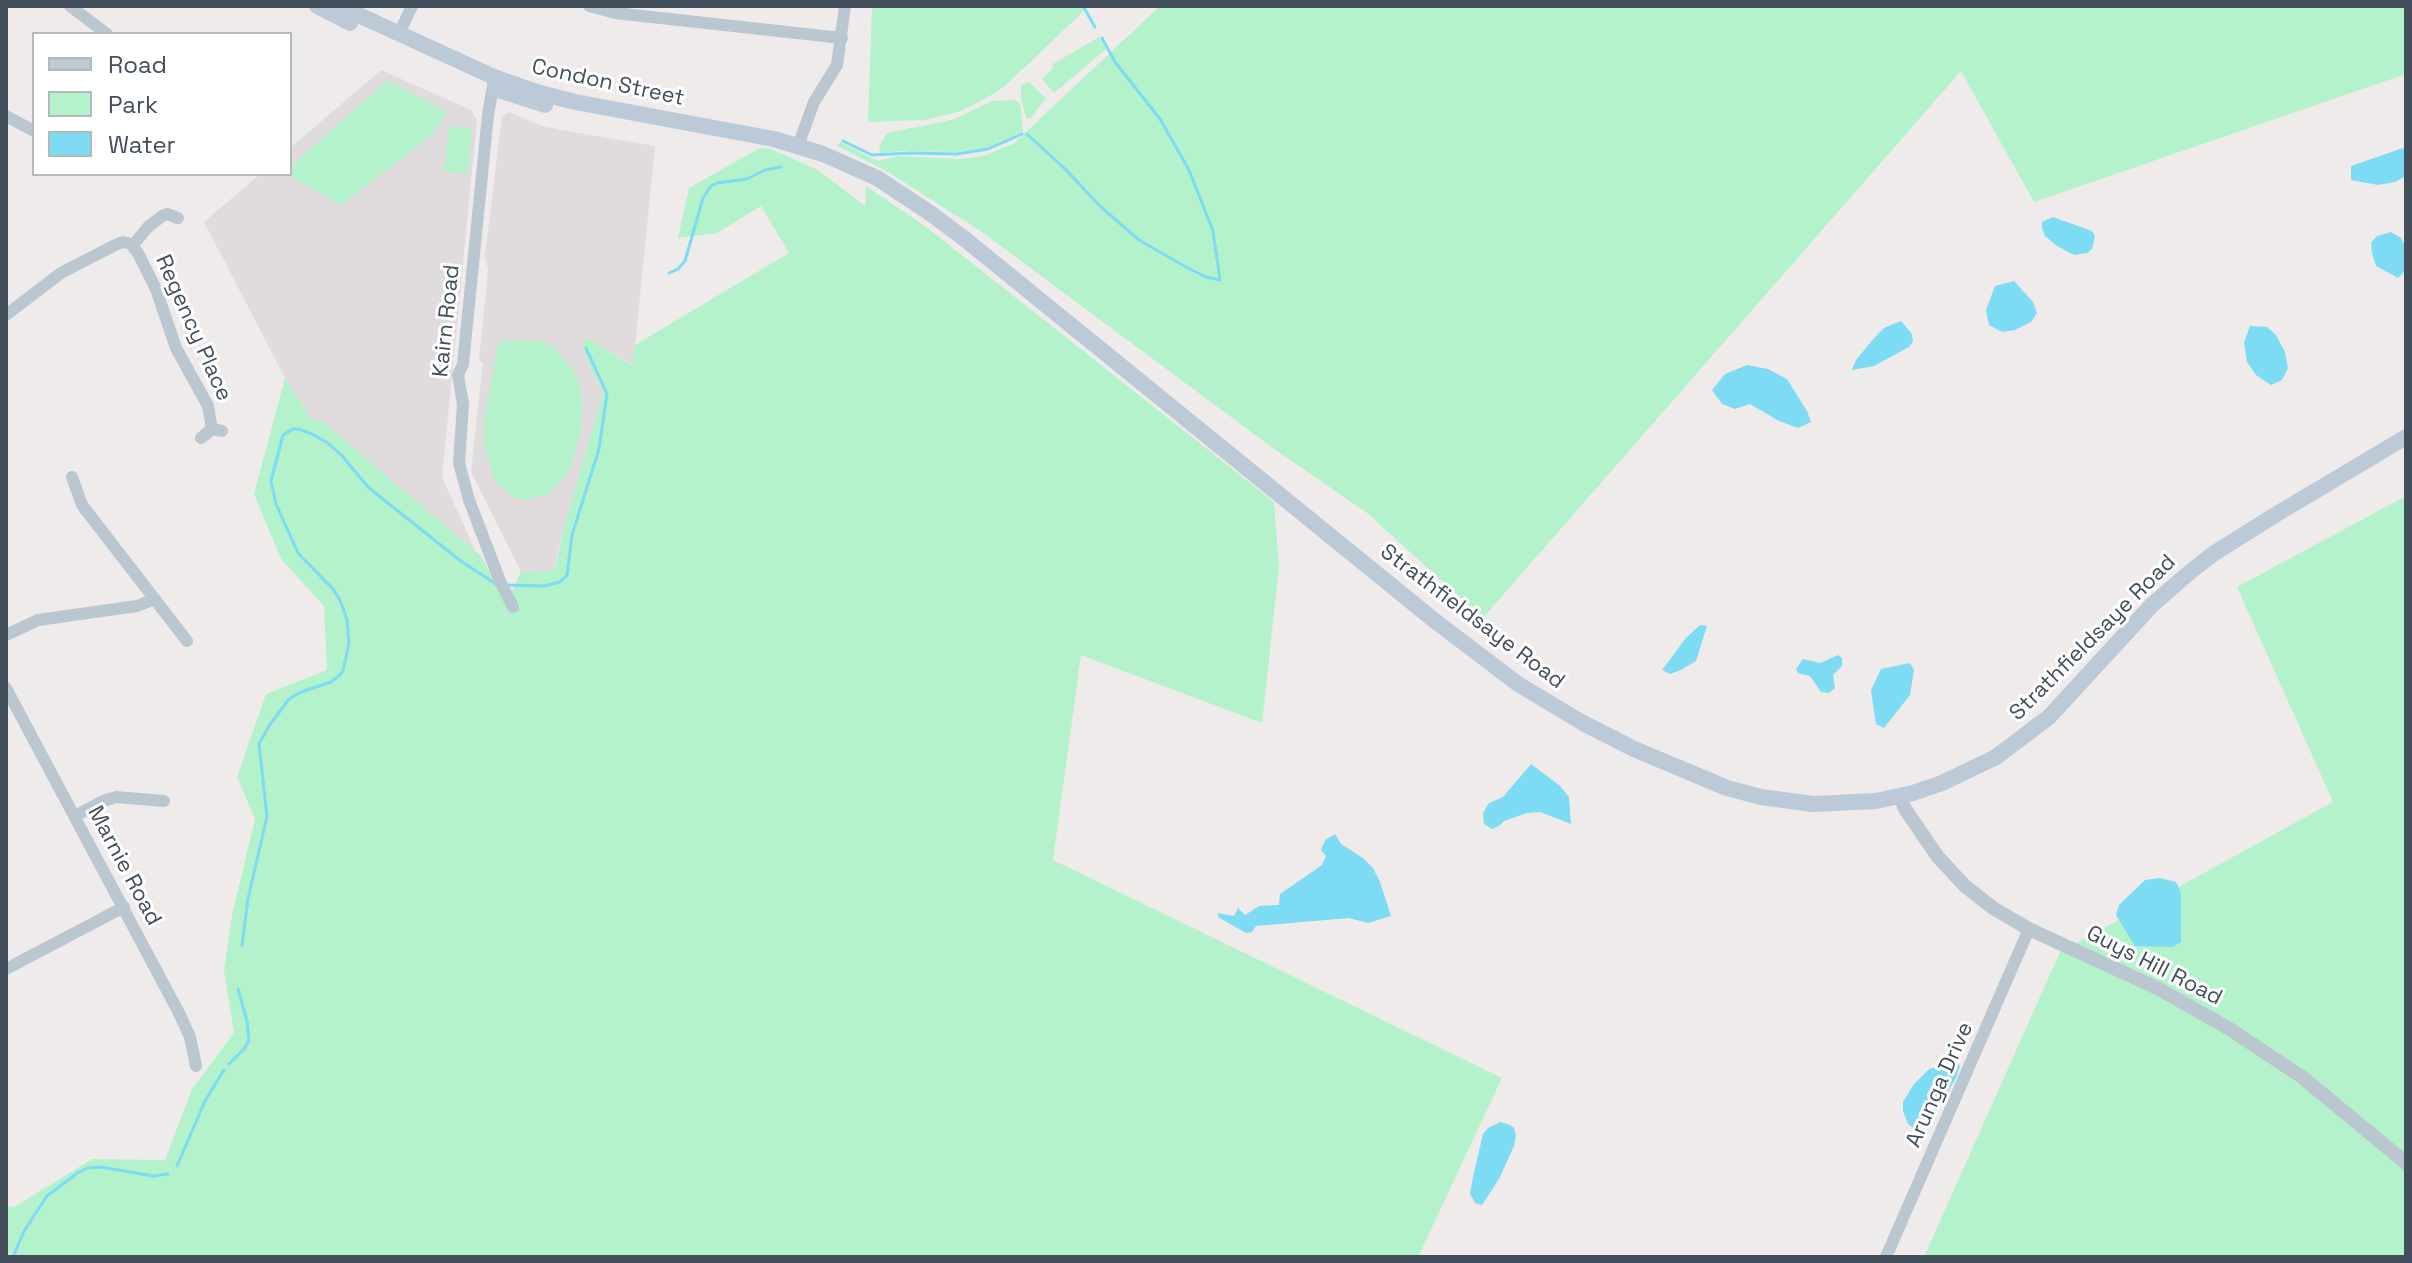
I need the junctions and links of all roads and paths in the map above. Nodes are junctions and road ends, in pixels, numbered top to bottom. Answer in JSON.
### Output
{"nodes":[{"id":1,"x":70,"y":6,"type":"edge"},
{"id":2,"x":317,"y":6,"type":"edge"},
{"id":3,"x":339,"y":6,"type":"edge"},
{"id":4,"x":412,"y":6,"type":"edge"},
{"id":5,"x":589,"y":6,"type":"edge"},
{"id":6,"x":845,"y":6,"type":"edge"},
{"id":7,"x":616,"y":9,"type":"edge"},
{"id":8,"x":104,"y":32,"type":"edge"},
{"id":9,"x":399,"y":34,"type":"junction"},
{"id":10,"x":842,"y":38,"type":"junction"},
{"id":11,"x":493,"y":82,"type":"junction"},
{"id":12,"x":6,"y":116,"type":"edge"},
{"id":13,"x":32,"y":130,"type":"edge"},
{"id":14,"x":798,"y":146,"type":"junction"},
{"id":15,"x":178,"y":218,"type":"dead end"},
{"id":16,"x":133,"y":245,"type":"junction"},
{"id":17,"x":6,"y":315,"type":"edge"},
{"id":18,"x":2406,"y":437,"type":"edge"},
{"id":19,"x":201,"y":438,"type":"dead end"},
{"id":20,"x":72,"y":477,"type":"dead end"},
{"id":21,"x":155,"y":599,"type":"junction"},
{"id":22,"x":513,"y":607,"type":"dead end"},
{"id":23,"x":6,"y":635,"type":"edge"},
{"id":24,"x":187,"y":641,"type":"dead end"},
{"id":25,"x":6,"y":688,"type":"edge"},
{"id":26,"x":1900,"y":796,"type":"junction"},
{"id":27,"x":164,"y":801,"type":"dead end"},
{"id":28,"x":75,"y":816,"type":"junction"},
{"id":29,"x":124,"y":907,"type":"junction"},
{"id":30,"x":2029,"y":929,"type":"junction"},
{"id":31,"x":6,"y":969,"type":"edge"},
{"id":32,"x":196,"y":1066,"type":"dead end"},
{"id":33,"x":2406,"y":1163,"type":"edge"},
{"id":34,"x":1886,"y":1257,"type":"edge"}],
"edges":[{"from":1,"to":8,"type":"street"},
{"from":2,"to":11,"type":"main road","name":"Condon Street"},
{"from":3,"to":9,"type":"main road","name":"Condon Street"},
{"from":4,"to":9,"type":"street"},
{"from":5,"to":7,"type":"street"},
{"from":6,"to":10,"type":"street"},
{"from":7,"to":10,"type":"street"},
{"from":9,"to":11,"type":"main road","name":"Condon Street"},
{"from":10,"to":14,"type":"street"},
{"from":11,"to":14,"type":"main road","name":"Condon Street"},
{"from":11,"to":22,"type":"street","name":"Kairn Road"},
{"from":12,"to":13,"type":"street"},
{"from":14,"to":26,"type":"main road","name":"Strathfieldsaye Road"},
{"from":15,"to":16,"type":"street","name":"Regency Place"},
{"from":16,"to":17,"type":"street","name":"Regency Place"},
{"from":16,"to":19,"type":"street","name":"Regency Place"},
{"from":18,"to":26,"type":"main road","name":"Strathfieldsaye Road"},
{"from":20,"to":21,"type":"street"},
{"from":21,"to":23,"type":"street"},
{"from":21,"to":24,"type":"street"},
{"from":25,"to":28,"type":"street","name":"Marnie Road"},
{"from":26,"to":30,"type":"street","name":"Guys Hill Road"},
{"from":27,"to":28,"type":"street"},
{"from":28,"to":29,"type":"street","name":"Marnie Road"},
{"from":29,"to":31,"type":"street"},
{"from":29,"to":32,"type":"street","name":"Marnie Road"},
{"from":30,"to":33,"type":"street","name":"Guys Hill Road"},
{"from":30,"to":34,"type":"street","name":"Arunga Drive"}]}
